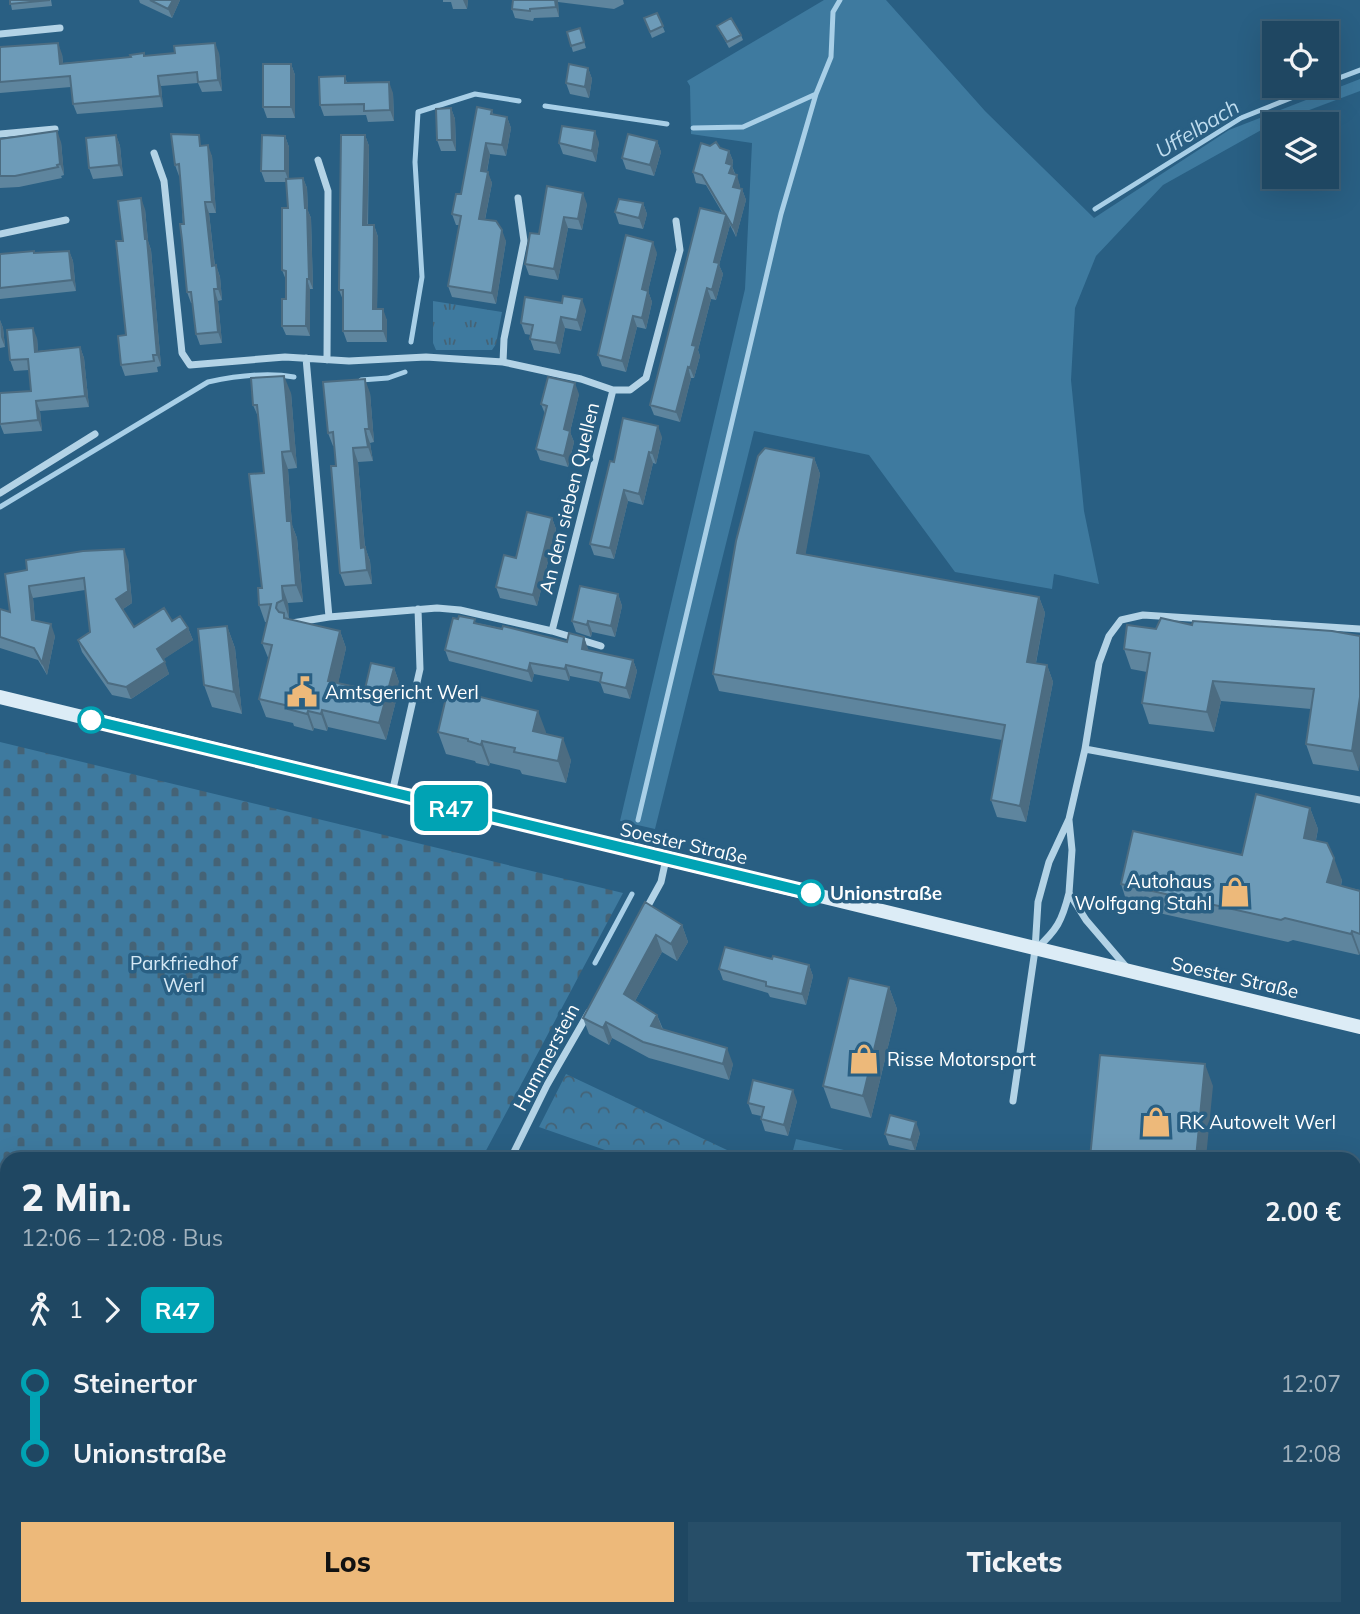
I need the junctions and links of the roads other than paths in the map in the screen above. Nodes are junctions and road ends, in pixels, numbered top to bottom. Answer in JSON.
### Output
{"nodes":[{"id":1,"x":60,"y":28,"type":"dead end"},
{"id":2,"x":0,"y":34,"type":"edge"},
{"id":3,"x":55,"y":129,"type":"edge"},
{"id":4,"x":0,"y":134,"type":"edge"},
{"id":5,"x":153,"y":153,"type":"dead end"},
{"id":6,"x":318,"y":160,"type":"dead end"},
{"id":7,"x":518,"y":198,"type":"dead end"},
{"id":8,"x":66,"y":220,"type":"dead end"},
{"id":9,"x":676,"y":221,"type":"dead end"},
{"id":10,"x":0,"y":234,"type":"edge"},
{"id":11,"x":306,"y":358,"type":"junction"},
{"id":12,"x":327,"y":360,"type":"junction"},
{"id":13,"x":503,"y":362,"type":"junction"},
{"id":14,"x":613,"y":390,"type":"junction"},
{"id":15,"x":95,"y":434,"type":"dead end"},
{"id":16,"x":0,"y":493,"type":"edge"},
{"id":17,"x":418,"y":609,"type":"junction"},
{"id":18,"x":330,"y":617,"type":"junction"},
{"id":19,"x":288,"y":624,"type":"edge"},
{"id":20,"x":1360,"y":629,"type":"edge"},
{"id":21,"x":552,"y":631,"type":"junction"},
{"id":22,"x":601,"y":646,"type":"dead end"},
{"id":23,"x":0,"y":697,"type":"edge"},
{"id":24,"x":1086,"y":749,"type":"junction"},
{"id":25,"x":391,"y":794,"type":"junction"},
{"id":26,"x":1360,"y":800,"type":"edge"},
{"id":27,"x":1069,"y":819,"type":"junction"},
{"id":28,"x":666,"y":859,"type":"junction"},
{"id":29,"x":1069,"y":893,"type":"junction"},
{"id":30,"x":640,"y":919,"type":"edge"},
{"id":31,"x":1035,"y":950,"type":"junction"},
{"id":32,"x":1131,"y":972,"type":"junction"},
{"id":33,"x":594,"y":1002,"type":"edge"},
{"id":34,"x":1360,"y":1027,"type":"edge"},
{"id":35,"x":1013,"y":1101,"type":"dead end"},
{"id":36,"x":514,"y":1152,"type":"edge"}],
"edges":[{"from":1,"to":2,"type":"street"},
{"from":3,"to":4,"type":"street"},
{"from":5,"to":11,"type":"street","name":"An den sieben Quellen"},
{"from":6,"to":12,"type":"street"},
{"from":7,"to":13,"type":"street"},
{"from":8,"to":10,"type":"street"},
{"from":9,"to":14,"type":"street"},
{"from":11,"to":12,"type":"street","name":"An den sieben Quellen"},
{"from":11,"to":18,"type":"street"},
{"from":12,"to":13,"type":"street","name":"An den sieben Quellen"},
{"from":13,"to":14,"type":"street","name":"An den sieben Quellen"},
{"from":14,"to":21,"type":"street","name":"An den sieben Quellen"},
{"from":15,"to":16,"type":"street"},
{"from":17,"to":18,"type":"street"},
{"from":17,"to":21,"type":"street"},
{"from":17,"to":25,"type":"street"},
{"from":18,"to":19,"type":"street"},
{"from":20,"to":24,"type":"street"},
{"from":21,"to":22,"type":"street"},
{"from":23,"to":25,"type":"main road","name":"Soester Straße"},
{"from":24,"to":26,"type":"street"},
{"from":24,"to":27,"type":"street"},
{"from":25,"to":28,"type":"main road","name":"Soester Straße"},
{"from":27,"to":29,"type":"street"},
{"from":27,"to":31,"type":"street"},
{"from":28,"to":30,"type":"street"},
{"from":28,"to":31,"type":"main road","name":"Soester Straße"},
{"from":29,"to":31,"type":"street"},
{"from":29,"to":32,"type":"street"},
{"from":31,"to":32,"type":"main road","name":"Soester Straße"},
{"from":31,"to":35,"type":"street"},
{"from":32,"to":34,"type":"main road","name":"Soester Straße"},
{"from":33,"to":36,"type":"street","name":"Hammerstein"}]}
